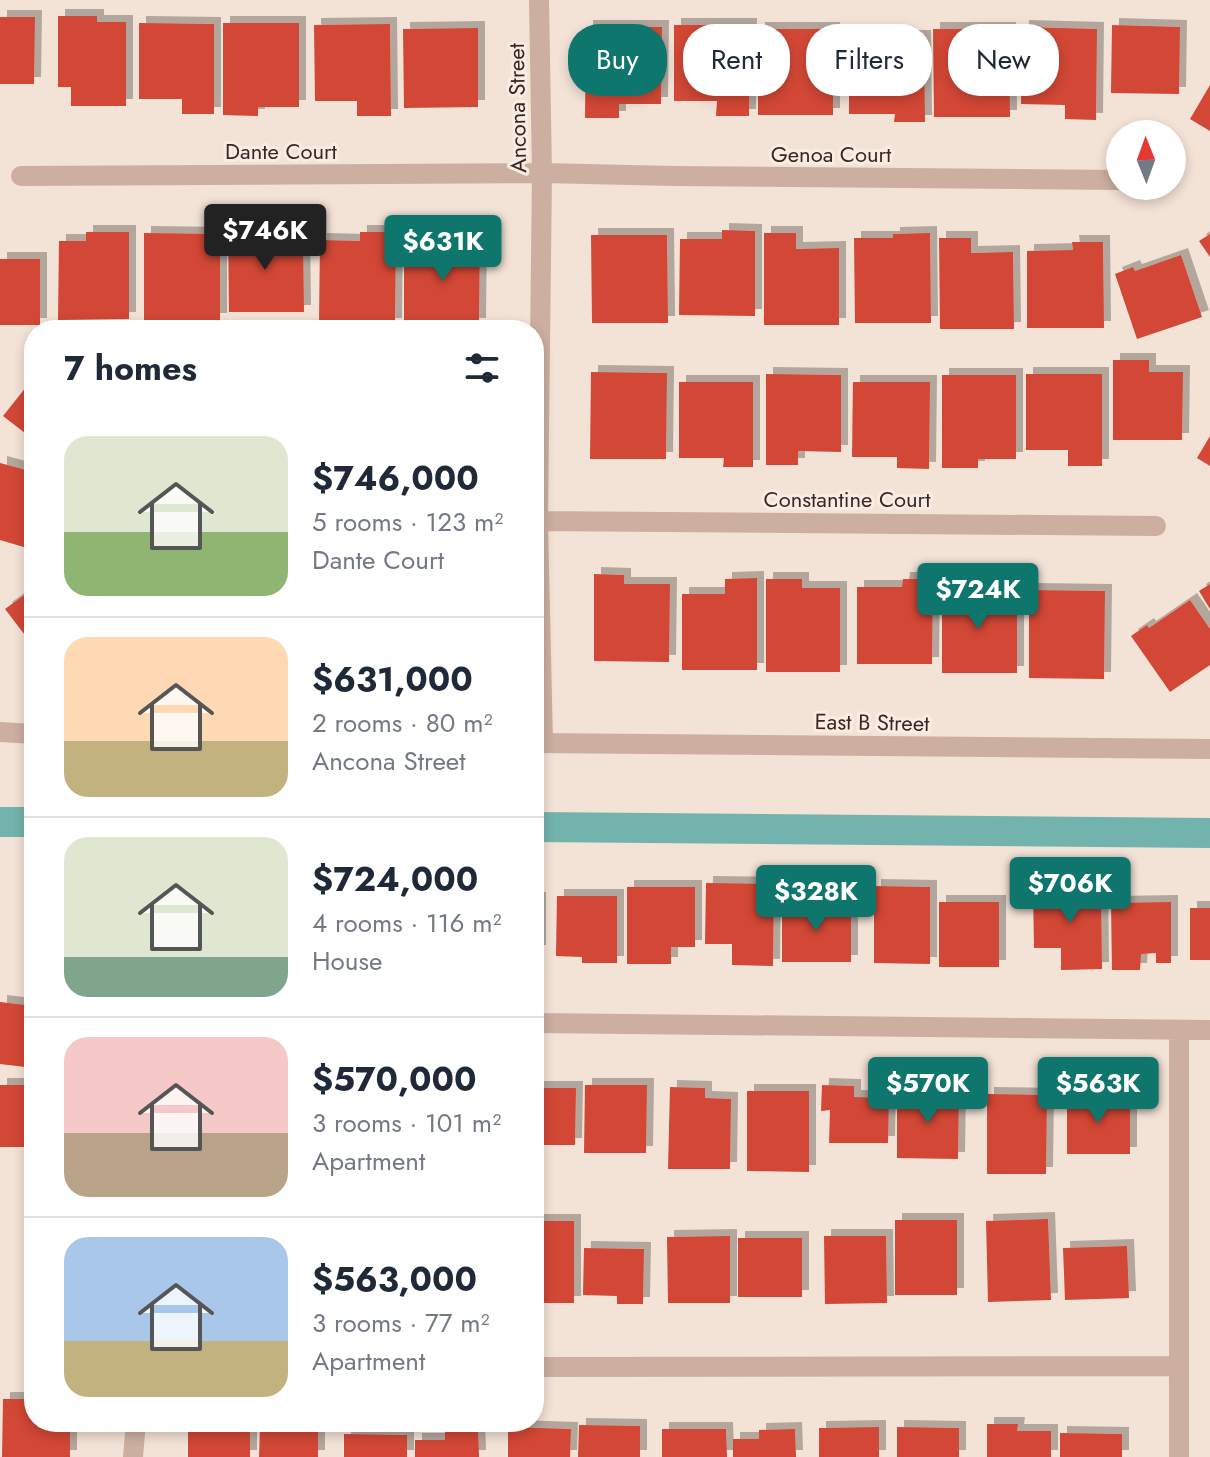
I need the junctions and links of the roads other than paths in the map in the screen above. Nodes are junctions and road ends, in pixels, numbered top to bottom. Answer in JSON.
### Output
{"nodes":[{"id":1,"x":539,"y":0,"type":"edge"},
{"id":2,"x":542,"y":173,"type":"junction"},
{"id":3,"x":21,"y":176,"type":"dead end"},
{"id":4,"x":1106,"y":180,"type":"edge"},
{"id":5,"x":539,"y":320,"type":"edge"},
{"id":6,"x":544,"y":521,"type":"edge"},
{"id":7,"x":1156,"y":526,"type":"dead end"},
{"id":8,"x":0,"y":732,"type":"edge"},
{"id":9,"x":24,"y":733,"type":"edge"},
{"id":10,"x":544,"y":743,"type":"edge"},
{"id":11,"x":1210,"y":749,"type":"edge"},
{"id":12,"x":544,"y":1023,"type":"edge"},
{"id":13,"x":1179,"y":1030,"type":"junction"},
{"id":14,"x":1210,"y":1030,"type":"edge"},
{"id":15,"x":1179,"y":1366,"type":"junction"},
{"id":16,"x":544,"y":1367,"type":"edge"},
{"id":17,"x":135,"y":1432,"type":"edge"},
{"id":18,"x":133,"y":1457,"type":"edge"},
{"id":19,"x":1179,"y":1457,"type":"edge"}],
"edges":[{"from":1,"to":2,"type":"street","name":"Ancona Street"},
{"from":2,"to":3,"type":"street","name":"Dante Court"},
{"from":2,"to":4,"type":"street","name":"Genoa Court"},
{"from":2,"to":5,"type":"street","name":"Ancona Street"},
{"from":6,"to":7,"type":"street","name":"Constantine Court"},
{"from":8,"to":9,"type":"street"},
{"from":10,"to":11,"type":"street","name":"East B Street"},
{"from":12,"to":13,"type":"street"},
{"from":13,"to":14,"type":"street"},
{"from":13,"to":15,"type":"street"},
{"from":15,"to":16,"type":"street"},
{"from":15,"to":19,"type":"street"},
{"from":17,"to":18,"type":"street"}]}
